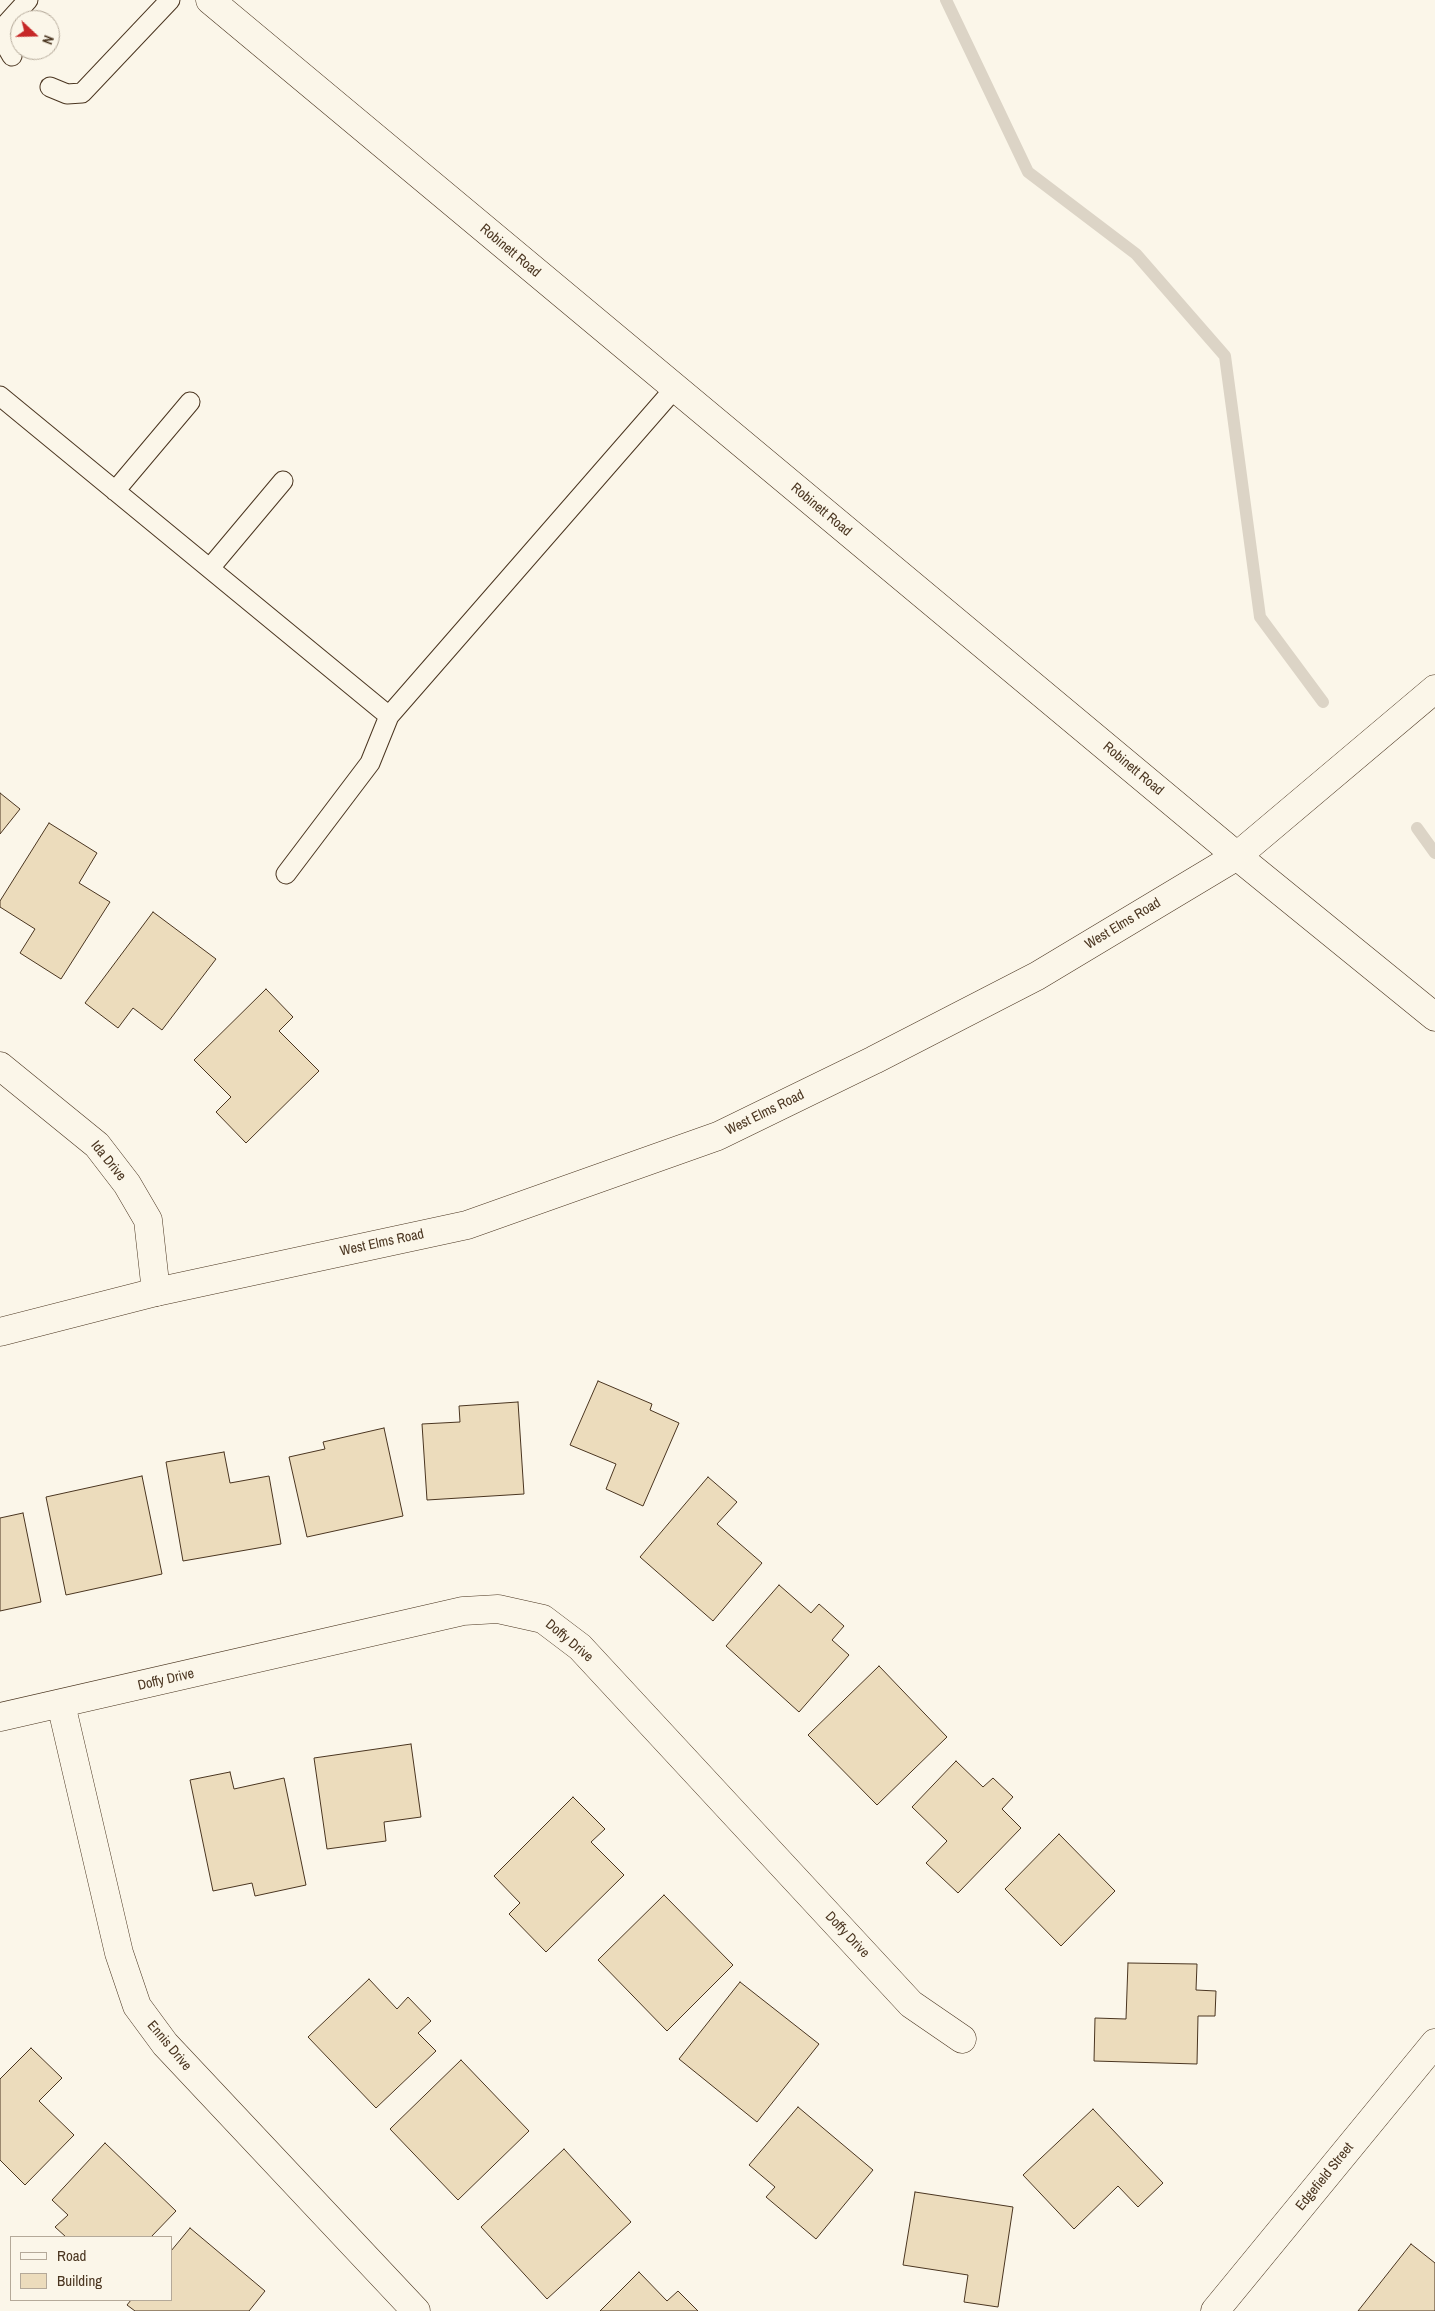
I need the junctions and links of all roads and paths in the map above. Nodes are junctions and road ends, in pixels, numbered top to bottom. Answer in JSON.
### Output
{"nodes":[{"id":1,"x":28,"y":0,"type":"edge"},
{"id":2,"x":170,"y":0,"type":"edge"},
{"id":3,"x":210,"y":0,"type":"edge"},
{"id":4,"x":0,"y":33,"type":"edge"},
{"id":5,"x":10,"y":52,"type":"edge"},
{"id":6,"x":50,"y":87,"type":"dead end"},
{"id":7,"x":674,"y":388,"type":"junction"},
{"id":8,"x":0,"y":396,"type":"edge"},
{"id":9,"x":190,"y":402,"type":"dead end"},
{"id":10,"x":283,"y":481,"type":"dead end"},
{"id":11,"x":115,"y":491,"type":"junction"},
{"id":12,"x":210,"y":568,"type":"junction"},
{"id":13,"x":1435,"y":689,"type":"edge"},
{"id":14,"x":389,"y":716,"type":"junction"},
{"id":15,"x":1237,"y":856,"type":"junction"},
{"id":16,"x":286,"y":874,"type":"dead end"},
{"id":17,"x":1435,"y":1017,"type":"edge"},
{"id":18,"x":0,"y":1066,"type":"edge"},
{"id":19,"x":156,"y":1292,"type":"junction"},
{"id":20,"x":0,"y":1332,"type":"edge"},
{"id":21,"x":62,"y":1704,"type":"junction"},
{"id":22,"x":0,"y":1717,"type":"edge"},
{"id":23,"x":962,"y":2039,"type":"dead end"},
{"id":24,"x":1435,"y":2043,"type":"edge"},
{"id":25,"x":416,"y":2311,"type":"edge"},
{"id":26,"x":1214,"y":2311,"type":"edge"}],
"edges":[{"from":1,"to":4,"type":"lane"},
{"from":2,"to":6,"type":"lane"},
{"from":3,"to":7,"type":"street","name":"Robinett Road"},
{"from":4,"to":5,"type":"lane"},
{"from":7,"to":14,"type":"lane"},
{"from":7,"to":15,"type":"street","name":"Robinett Road"},
{"from":8,"to":11,"type":"lane"},
{"from":9,"to":11,"type":"lane"},
{"from":10,"to":12,"type":"lane"},
{"from":11,"to":12,"type":"lane"},
{"from":12,"to":14,"type":"lane"},
{"from":13,"to":15,"type":"street","name":"West Elms Road"},
{"from":14,"to":16,"type":"lane"},
{"from":15,"to":17,"type":"street","name":"Robinett Road"},
{"from":15,"to":19,"type":"street","name":"West Elms Road"},
{"from":18,"to":19,"type":"street","name":"Ida Drive"},
{"from":19,"to":20,"type":"street","name":"West Elms Road"},
{"from":21,"to":22,"type":"street","name":"Doffy Drive"},
{"from":21,"to":23,"type":"street","name":"Doffy Drive"},
{"from":21,"to":25,"type":"street","name":"Ennis Drive"},
{"from":24,"to":26,"type":"street","name":"Edgefield Street"}]}
